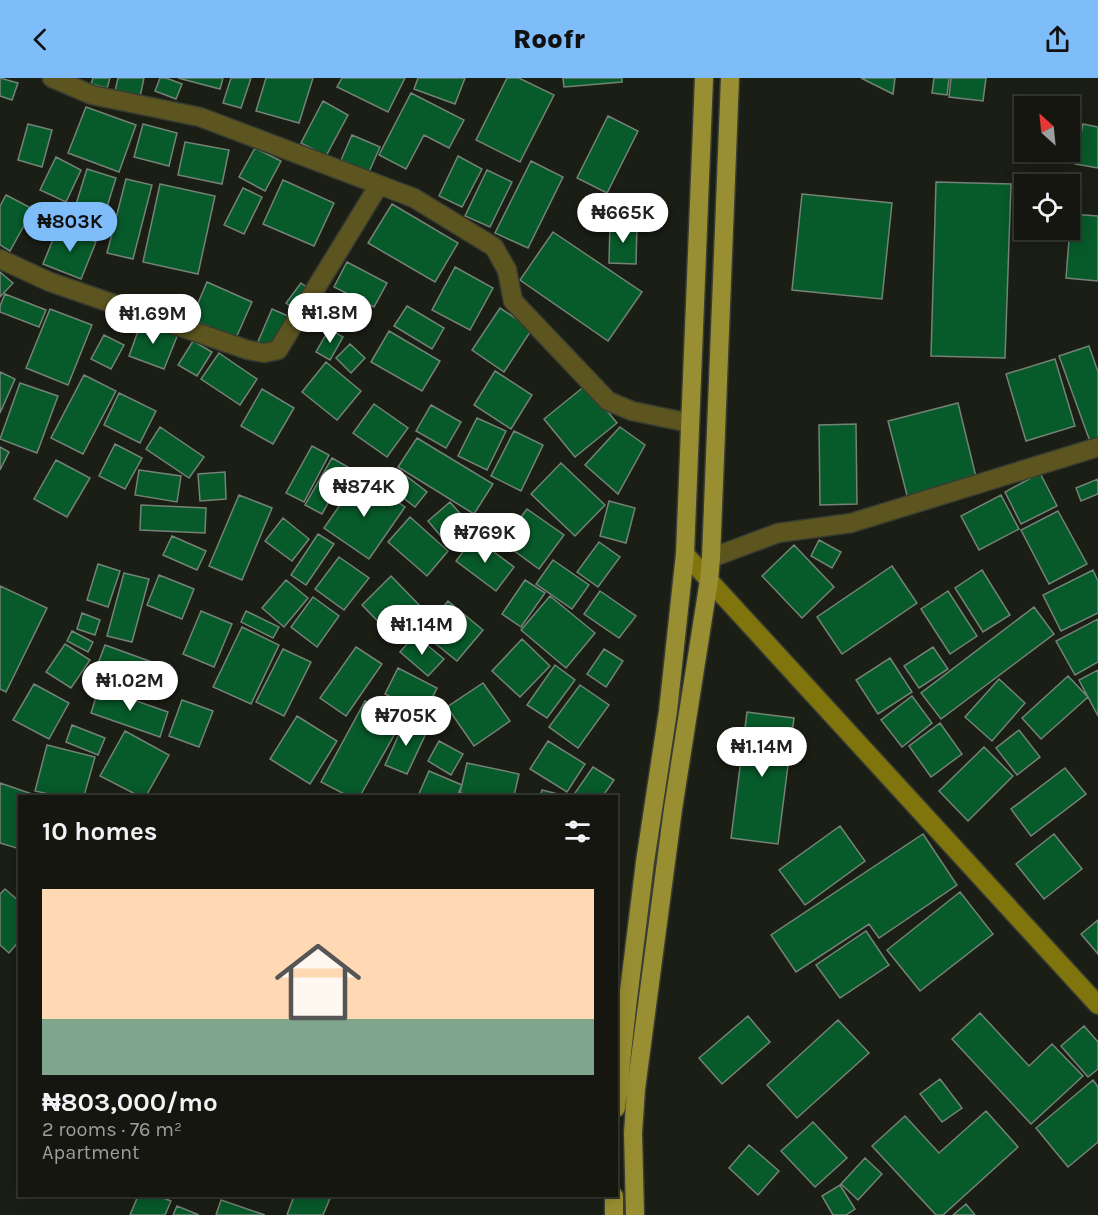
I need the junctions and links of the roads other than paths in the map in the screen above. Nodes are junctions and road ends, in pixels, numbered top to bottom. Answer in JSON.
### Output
{"nodes":[{"id":1,"x":52,"y":78,"type":"edge"},
{"id":2,"x":704,"y":78,"type":"edge"},
{"id":3,"x":730,"y":78,"type":"edge"},
{"id":4,"x":379,"y":185,"type":"junction"},
{"id":5,"x":0,"y":259,"type":"edge"},
{"id":6,"x":690,"y":423,"type":"junction"},
{"id":7,"x":1098,"y":447,"type":"edge"},
{"id":8,"x":685,"y":554,"type":"junction"},
{"id":9,"x":711,"y":558,"type":"junction"},
{"id":10,"x":709,"y":580,"type":"junction"},
{"id":11,"x":1098,"y":1005,"type":"edge"},
{"id":12,"x":618,"y":1090,"type":"edge"},
{"id":13,"x":614,"y":1197,"type":"edge"},
{"id":14,"x":614,"y":1215,"type":"edge"},
{"id":15,"x":635,"y":1215,"type":"edge"}],
"edges":[{"from":1,"to":4,"type":"street"},
{"from":2,"to":6,"type":"main road"},
{"from":3,"to":9,"type":"main road"},
{"from":4,"to":5,"type":"street"},
{"from":4,"to":6,"type":"street"},
{"from":6,"to":8,"type":"main road"},
{"from":7,"to":9,"type":"street"},
{"from":8,"to":10,"type":"street"},
{"from":8,"to":12,"type":"main road"},
{"from":9,"to":10,"type":"main road"},
{"from":10,"to":11,"type":"street"},
{"from":10,"to":15,"type":"main road"},
{"from":13,"to":14,"type":"main road"}]}
